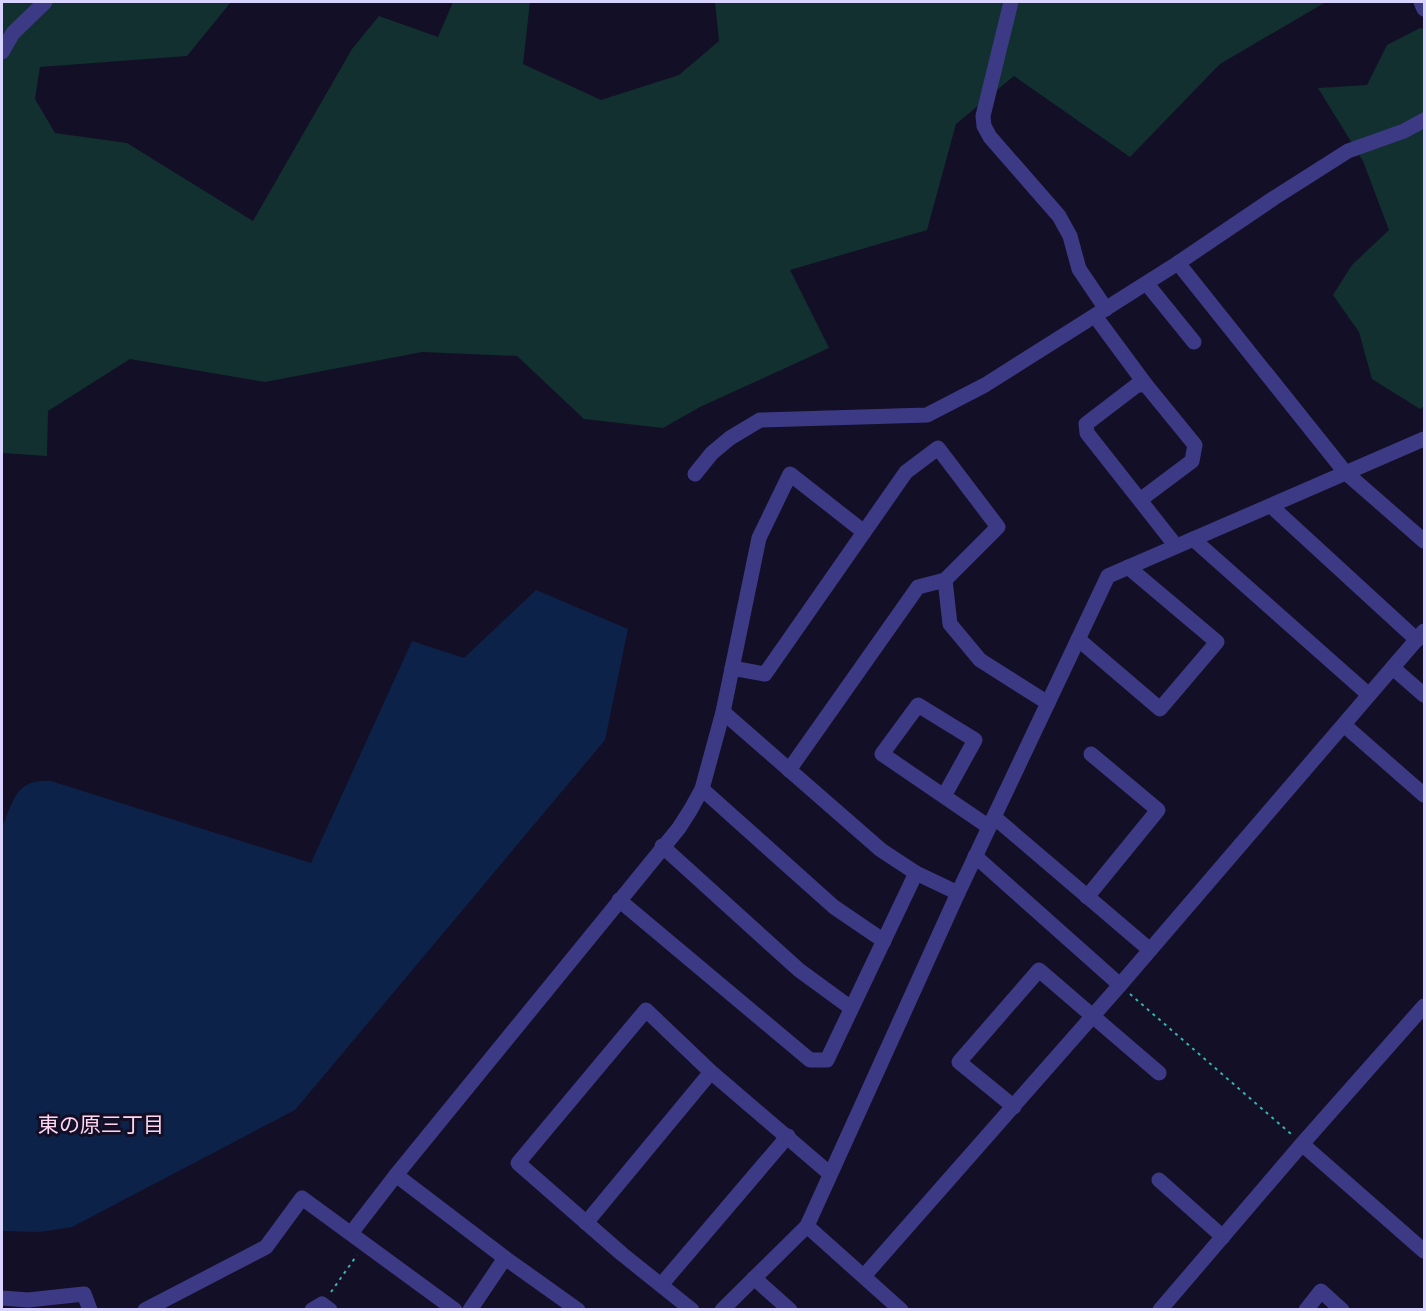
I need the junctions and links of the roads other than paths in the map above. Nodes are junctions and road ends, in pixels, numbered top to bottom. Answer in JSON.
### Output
{"nodes":[{"id":1,"x":45,"y":2,"type":"edge"},
{"id":2,"x":1011,"y":2,"type":"edge"},
{"id":3,"x":1421,"y":2,"type":"edge"},
{"id":4,"x":1425,"y":9,"type":"edge"},
{"id":5,"x":2,"y":52,"type":"edge"},
{"id":6,"x":1425,"y":120,"type":"edge"},
{"id":7,"x":1178,"y":264,"type":"junction"},
{"id":8,"x":1146,"y":284,"type":"junction"},
{"id":9,"x":1101,"y":312,"type":"junction"},
{"id":10,"x":1194,"y":342,"type":"dead end"},
{"id":11,"x":1146,"y":385,"type":"junction"},
{"id":12,"x":1425,"y":439,"type":"edge"},
{"id":13,"x":1345,"y":472,"type":"junction"},
{"id":14,"x":695,"y":474,"type":"dead end"},
{"id":15,"x":1140,"y":500,"type":"junction"},
{"id":16,"x":1271,"y":506,"type":"junction"},
{"id":17,"x":864,"y":532,"type":"junction"},
{"id":18,"x":1193,"y":538,"type":"junction"},
{"id":19,"x":1425,"y":541,"type":"edge"},
{"id":20,"x":1176,"y":546,"type":"junction"},
{"id":21,"x":1128,"y":567,"type":"junction"},
{"id":22,"x":945,"y":580,"type":"junction"},
{"id":23,"x":1421,"y":635,"type":"edge"},
{"id":24,"x":1078,"y":639,"type":"junction"},
{"id":25,"x":732,"y":668,"type":"junction"},
{"id":26,"x":1393,"y":668,"type":"junction"},
{"id":27,"x":1369,"y":695,"type":"junction"},
{"id":28,"x":1425,"y":695,"type":"edge"},
{"id":29,"x":1048,"y":703,"type":"junction"},
{"id":30,"x":723,"y":712,"type":"junction"},
{"id":31,"x":1344,"y":724,"type":"junction"},
{"id":32,"x":1091,"y":754,"type":"dead end"},
{"id":33,"x":789,"y":770,"type":"junction"},
{"id":34,"x":702,"y":789,"type":"junction"},
{"id":35,"x":1425,"y":795,"type":"edge"},
{"id":36,"x":944,"y":796,"type":"junction"},
{"id":37,"x":991,"y":822,"type":"junction"},
{"id":38,"x":662,"y":846,"type":"junction"},
{"id":39,"x":975,"y":856,"type":"junction"},
{"id":40,"x":916,"y":873,"type":"junction"},
{"id":41,"x":958,"y":892,"type":"junction"},
{"id":42,"x":1087,"y":897,"type":"junction"},
{"id":43,"x":619,"y":900,"type":"junction"},
{"id":44,"x":884,"y":941,"type":"junction"},
{"id":45,"x":1150,"y":950,"type":"junction"},
{"id":46,"x":1120,"y":985,"type":"junction"},
{"id":47,"x":1425,"y":1006,"type":"edge"},
{"id":48,"x":851,"y":1008,"type":"junction"},
{"id":49,"x":1093,"y":1016,"type":"junction"},
{"id":50,"x":711,"y":1072,"type":"junction"},
{"id":51,"x":1159,"y":1073,"type":"dead end"},
{"id":52,"x":1014,"y":1107,"type":"junction"},
{"id":53,"x":788,"y":1136,"type":"junction"},
{"id":54,"x":1302,"y":1144,"type":"junction"},
{"id":55,"x":830,"y":1173,"type":"junction"},
{"id":56,"x":396,"y":1175,"type":"junction"},
{"id":57,"x":1159,"y":1180,"type":"dead end"},
{"id":58,"x":586,"y":1223,"type":"junction"},
{"id":59,"x":807,"y":1226,"type":"junction"},
{"id":60,"x":352,"y":1232,"type":"junction"},
{"id":61,"x":1223,"y":1237,"type":"junction"},
{"id":62,"x":1422,"y":1244,"type":"edge"},
{"id":63,"x":505,"y":1258,"type":"junction"},
{"id":64,"x":864,"y":1276,"type":"junction"},
{"id":65,"x":754,"y":1278,"type":"junction"},
{"id":66,"x":661,"y":1285,"type":"junction"},
{"id":67,"x":2,"y":1298,"type":"edge"},
{"id":68,"x":90,"y":1310,"type":"edge"},
{"id":69,"x":144,"y":1310,"type":"edge"},
{"id":70,"x":455,"y":1310,"type":"edge"},
{"id":71,"x":470,"y":1310,"type":"edge"},
{"id":72,"x":579,"y":1310,"type":"edge"},
{"id":73,"x":692,"y":1310,"type":"edge"},
{"id":74,"x":722,"y":1310,"type":"edge"},
{"id":75,"x":790,"y":1310,"type":"edge"},
{"id":76,"x":901,"y":1310,"type":"edge"},
{"id":77,"x":1160,"y":1310,"type":"edge"},
{"id":78,"x":1306,"y":1310,"type":"edge"},
{"id":79,"x":1342,"y":1310,"type":"edge"}],
"edges":[{"from":1,"to":5,"type":"street"},
{"from":2,"to":9,"type":"street"},
{"from":3,"to":4,"type":"street"},
{"from":6,"to":7,"type":"street"},
{"from":7,"to":8,"type":"street"},
{"from":7,"to":13,"type":"street"},
{"from":8,"to":9,"type":"street"},
{"from":8,"to":10,"type":"street"},
{"from":9,"to":11,"type":"street"},
{"from":9,"to":14,"type":"street"},
{"from":11,"to":15,"type":"street"},
{"from":11,"to":15,"type":"street"},
{"from":12,"to":13,"type":"street"},
{"from":13,"to":16,"type":"street"},
{"from":13,"to":19,"type":"street"},
{"from":15,"to":20,"type":"street"},
{"from":16,"to":18,"type":"street"},
{"from":16,"to":23,"type":"street"},
{"from":17,"to":22,"type":"street"},
{"from":17,"to":25,"type":"street"},
{"from":17,"to":25,"type":"street"},
{"from":18,"to":20,"type":"street"},
{"from":18,"to":27,"type":"street"},
{"from":20,"to":21,"type":"street"},
{"from":21,"to":24,"type":"street"},
{"from":21,"to":24,"type":"street"},
{"from":22,"to":29,"type":"street"},
{"from":22,"to":33,"type":"street"},
{"from":23,"to":26,"type":"street"},
{"from":24,"to":29,"type":"street"},
{"from":25,"to":30,"type":"street"},
{"from":26,"to":27,"type":"street"},
{"from":26,"to":28,"type":"street"},
{"from":27,"to":31,"type":"street"},
{"from":29,"to":37,"type":"street"},
{"from":30,"to":33,"type":"street"},
{"from":30,"to":34,"type":"street"},
{"from":31,"to":35,"type":"street"},
{"from":31,"to":45,"type":"street"},
{"from":32,"to":42,"type":"street"},
{"from":33,"to":40,"type":"street"},
{"from":34,"to":38,"type":"street"},
{"from":34,"to":44,"type":"street"},
{"from":36,"to":36,"type":"street"},
{"from":36,"to":37,"type":"street"},
{"from":37,"to":39,"type":"street"},
{"from":37,"to":42,"type":"street"},
{"from":38,"to":43,"type":"street"},
{"from":38,"to":48,"type":"street"},
{"from":39,"to":41,"type":"street"},
{"from":39,"to":46,"type":"street"},
{"from":40,"to":41,"type":"street"},
{"from":40,"to":44,"type":"street"},
{"from":41,"to":55,"type":"street"},
{"from":42,"to":45,"type":"street"},
{"from":43,"to":48,"type":"street"},
{"from":43,"to":56,"type":"street"},
{"from":44,"to":48,"type":"street"},
{"from":45,"to":46,"type":"street"},
{"from":46,"to":49,"type":"street"},
{"from":47,"to":54,"type":"street"},
{"from":49,"to":51,"type":"street"},
{"from":49,"to":52,"type":"street"},
{"from":49,"to":52,"type":"street"},
{"from":50,"to":53,"type":"street"},
{"from":50,"to":58,"type":"street"},
{"from":50,"to":58,"type":"street"},
{"from":52,"to":64,"type":"street"},
{"from":53,"to":55,"type":"street"},
{"from":53,"to":66,"type":"street"},
{"from":54,"to":61,"type":"street"},
{"from":54,"to":62,"type":"street"},
{"from":55,"to":59,"type":"street"},
{"from":56,"to":60,"type":"street"},
{"from":56,"to":63,"type":"street"},
{"from":57,"to":61,"type":"street"},
{"from":58,"to":66,"type":"street"},
{"from":59,"to":64,"type":"street"},
{"from":59,"to":65,"type":"street"},
{"from":60,"to":69,"type":"street"},
{"from":60,"to":70,"type":"street"},
{"from":61,"to":77,"type":"street"},
{"from":63,"to":71,"type":"street"},
{"from":63,"to":72,"type":"street"},
{"from":64,"to":76,"type":"street"},
{"from":65,"to":74,"type":"street"},
{"from":65,"to":75,"type":"street"},
{"from":66,"to":73,"type":"street"},
{"from":67,"to":68,"type":"street"},
{"from":78,"to":79,"type":"street"}]}
